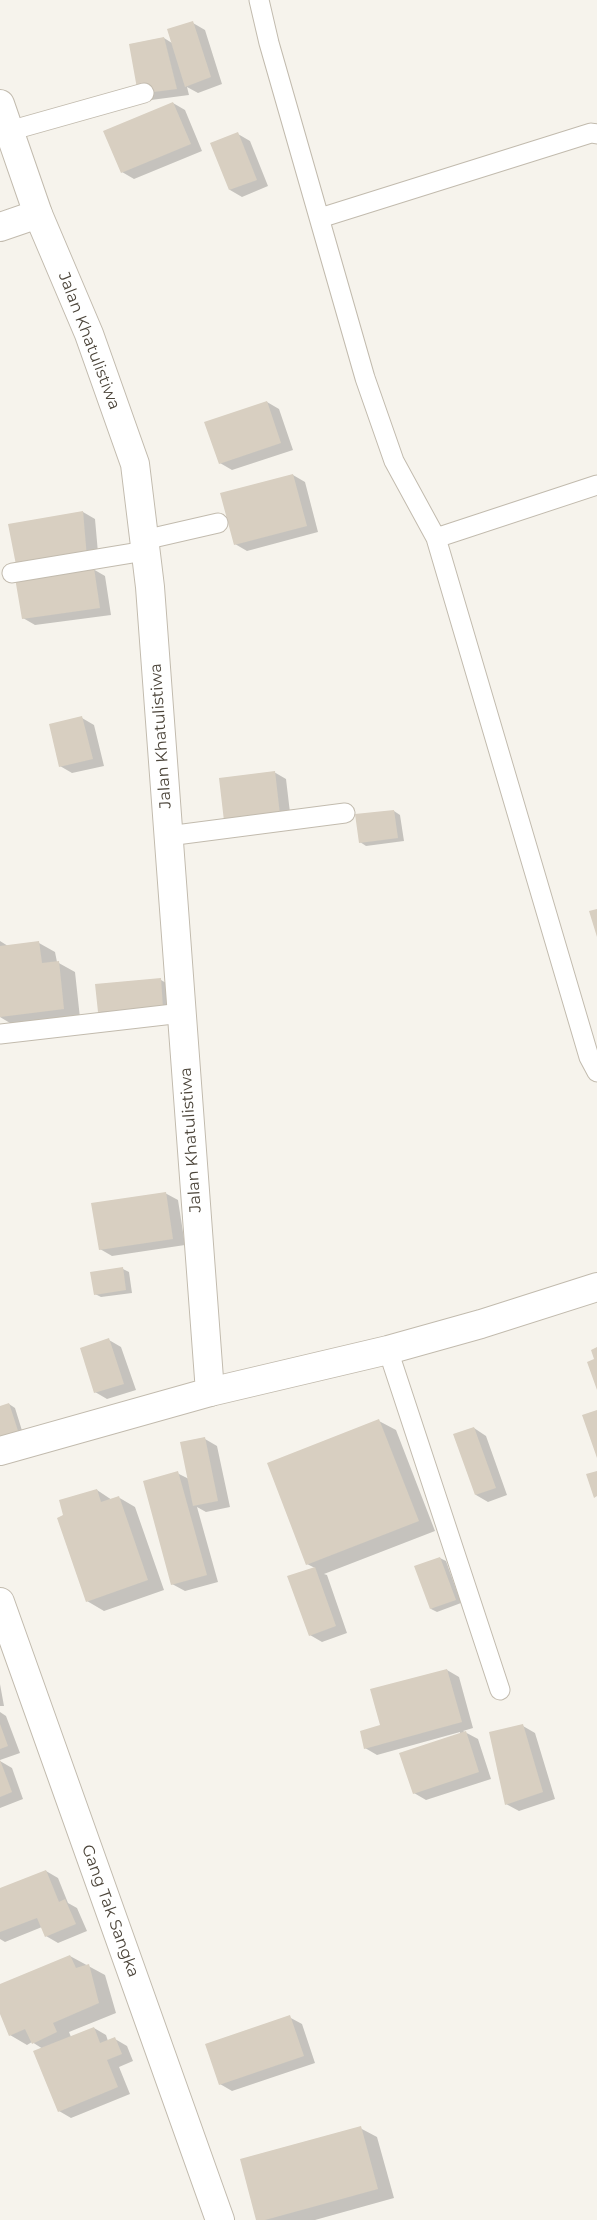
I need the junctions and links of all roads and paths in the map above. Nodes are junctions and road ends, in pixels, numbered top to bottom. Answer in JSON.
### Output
{"nodes":[{"id":1,"x":259,"y":0,"type":"edge"},
{"id":2,"x":144,"y":93,"type":"dead end"},
{"id":3,"x":0,"y":104,"type":"edge"},
{"id":4,"x":9,"y":131,"type":"junction"},
{"id":5,"x":597,"y":134,"type":"edge"},
{"id":6,"x":38,"y":214,"type":"junction"},
{"id":7,"x":320,"y":218,"type":"junction"},
{"id":8,"x":0,"y":227,"type":"edge"},
{"id":9,"x":597,"y":485,"type":"edge"},
{"id":10,"x":218,"y":523,"type":"dead end"},
{"id":11,"x":436,"y":538,"type":"junction"},
{"id":12,"x":145,"y":545,"type":"junction"},
{"id":13,"x":12,"y":573,"type":"dead end"},
{"id":14,"x":345,"y":813,"type":"dead end"},
{"id":15,"x":168,"y":836,"type":"junction"},
{"id":16,"x":182,"y":1013,"type":"junction"},
{"id":17,"x":0,"y":1034,"type":"edge"},
{"id":18,"x":597,"y":1072,"type":"edge"},
{"id":19,"x":596,"y":1290,"type":"edge"},
{"id":20,"x":388,"y":1350,"type":"junction"},
{"id":21,"x":210,"y":1392,"type":"junction"},
{"id":22,"x":0,"y":1451,"type":"edge"},
{"id":23,"x":0,"y":1602,"type":"edge"},
{"id":24,"x":500,"y":1690,"type":"dead end"},
{"id":25,"x":220,"y":2220,"type":"edge"}],
"edges":[{"from":1,"to":7,"type":"lane"},
{"from":2,"to":4,"type":"lane"},
{"from":3,"to":4,"type":"street","name":"Jalan Khatulistiwa"},
{"from":4,"to":6,"type":"street","name":"Jalan Khatulistiwa"},
{"from":5,"to":7,"type":"lane"},
{"from":6,"to":8,"type":"street"},
{"from":6,"to":12,"type":"street","name":"Jalan Khatulistiwa"},
{"from":7,"to":11,"type":"lane"},
{"from":9,"to":11,"type":"lane"},
{"from":10,"to":12,"type":"lane"},
{"from":11,"to":18,"type":"lane"},
{"from":12,"to":13,"type":"lane"},
{"from":12,"to":15,"type":"street","name":"Jalan Khatulistiwa"},
{"from":14,"to":15,"type":"lane"},
{"from":15,"to":16,"type":"street","name":"Jalan Khatulistiwa"},
{"from":16,"to":17,"type":"lane"},
{"from":16,"to":21,"type":"street","name":"Jalan Khatulistiwa"},
{"from":19,"to":20,"type":"street"},
{"from":20,"to":21,"type":"street"},
{"from":20,"to":24,"type":"lane"},
{"from":21,"to":22,"type":"street"},
{"from":23,"to":25,"type":"street","name":"Gang Tak Sangka"}]}
